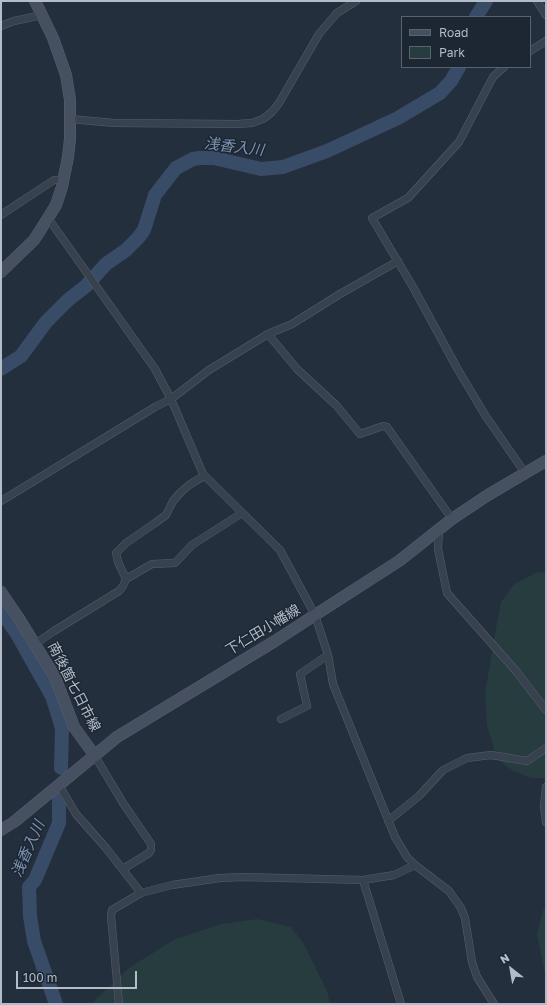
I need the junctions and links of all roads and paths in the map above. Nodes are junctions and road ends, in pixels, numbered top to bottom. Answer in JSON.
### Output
{"nodes":[{"id":1,"x":35,"y":1,"type":"edge"},
{"id":2,"x":356,"y":1,"type":"edge"},
{"id":3,"x":537,"y":1,"type":"edge"},
{"id":4,"x":42,"y":15,"type":"junction"},
{"id":5,"x":546,"y":15,"type":"edge"},
{"id":6,"x":1,"y":26,"type":"edge"},
{"id":7,"x":546,"y":41,"type":"edge"},
{"id":8,"x":531,"y":50,"type":"edge"},
{"id":9,"x":503,"y":68,"type":"edge"},
{"id":10,"x":70,"y":119,"type":"junction"},
{"id":11,"x":64,"y":180,"type":"junction"},
{"id":12,"x":1,"y":215,"type":"edge"},
{"id":13,"x":48,"y":218,"type":"junction"},
{"id":14,"x":398,"y":261,"type":"junction"},
{"id":15,"x":1,"y":272,"type":"edge"},
{"id":16,"x":268,"y":334,"type":"junction"},
{"id":17,"x":170,"y":399,"type":"junction"},
{"id":18,"x":546,"y":461,"type":"edge"},
{"id":19,"x":525,"y":473,"type":"junction"},
{"id":20,"x":204,"y":476,"type":"junction"},
{"id":21,"x":1,"y":501,"type":"edge"},
{"id":22,"x":242,"y":513,"type":"junction"},
{"id":23,"x":452,"y":519,"type":"junction"},
{"id":24,"x":439,"y":530,"type":"junction"},
{"id":25,"x":126,"y":579,"type":"junction"},
{"id":26,"x":1,"y":592,"type":"edge"},
{"id":27,"x":315,"y":615,"type":"junction"},
{"id":28,"x":35,"y":644,"type":"junction"},
{"id":29,"x":328,"y":655,"type":"junction"},
{"id":30,"x":546,"y":710,"type":"edge"},
{"id":31,"x":282,"y":719,"type":"dead end"},
{"id":32,"x":546,"y":748,"type":"edge"},
{"id":33,"x":95,"y":756,"type":"junction"},
{"id":34,"x":59,"y":785,"type":"junction"},
{"id":35,"x":546,"y":787,"type":"edge"},
{"id":36,"x":388,"y":821,"type":"junction"},
{"id":37,"x":546,"y":822,"type":"edge"},
{"id":38,"x":1,"y":830,"type":"edge"},
{"id":39,"x":414,"y":865,"type":"junction"},
{"id":40,"x":123,"y":869,"type":"junction"},
{"id":41,"x":363,"y":880,"type":"junction"},
{"id":42,"x":141,"y":893,"type":"junction"},
{"id":43,"x":118,"y":1004,"type":"edge"},
{"id":44,"x":401,"y":1004,"type":"edge"},
{"id":45,"x":494,"y":1004,"type":"edge"}],
"edges":[{"from":1,"to":4,"type":"main road"},
{"from":2,"to":10,"type":"street"},
{"from":3,"to":5,"type":"street"},
{"from":4,"to":6,"type":"street"},
{"from":4,"to":10,"type":"main road"},
{"from":7,"to":8,"type":"street"},
{"from":9,"to":14,"type":"street"},
{"from":10,"to":11,"type":"main road"},
{"from":11,"to":12,"type":"street"},
{"from":11,"to":13,"type":"main road"},
{"from":13,"to":15,"type":"main road"},
{"from":13,"to":17,"type":"street"},
{"from":14,"to":16,"type":"street"},
{"from":14,"to":19,"type":"street"},
{"from":16,"to":17,"type":"street"},
{"from":16,"to":23,"type":"street"},
{"from":17,"to":20,"type":"street"},
{"from":17,"to":21,"type":"street"},
{"from":18,"to":19,"type":"main road","name":"下仁田小幡線"},
{"from":19,"to":23,"type":"main road","name":"下仁田小幡線"},
{"from":20,"to":22,"type":"street"},
{"from":20,"to":25,"type":"street"},
{"from":22,"to":25,"type":"street"},
{"from":22,"to":27,"type":"street"},
{"from":23,"to":24,"type":"main road","name":"下仁田小幡線"},
{"from":24,"to":27,"type":"main road","name":"下仁田小幡線"},
{"from":24,"to":30,"type":"street"},
{"from":25,"to":28,"type":"street"},
{"from":26,"to":28,"type":"main road","name":"南後箇七日市線"},
{"from":27,"to":29,"type":"street"},
{"from":27,"to":33,"type":"main road","name":"下仁田小幡線"},
{"from":28,"to":33,"type":"main road","name":"南後箇七日市線"},
{"from":29,"to":31,"type":"street"},
{"from":29,"to":36,"type":"street"},
{"from":32,"to":36,"type":"street"},
{"from":33,"to":34,"type":"main road","name":"下仁田小幡線"},
{"from":33,"to":40,"type":"street"},
{"from":34,"to":38,"type":"main road","name":"下仁田小幡線"},
{"from":34,"to":40,"type":"street"},
{"from":35,"to":37,"type":"street"},
{"from":36,"to":39,"type":"street"},
{"from":39,"to":41,"type":"street"},
{"from":39,"to":45,"type":"street"},
{"from":40,"to":42,"type":"street"},
{"from":41,"to":42,"type":"street"},
{"from":41,"to":44,"type":"street"},
{"from":42,"to":43,"type":"street"}]}
